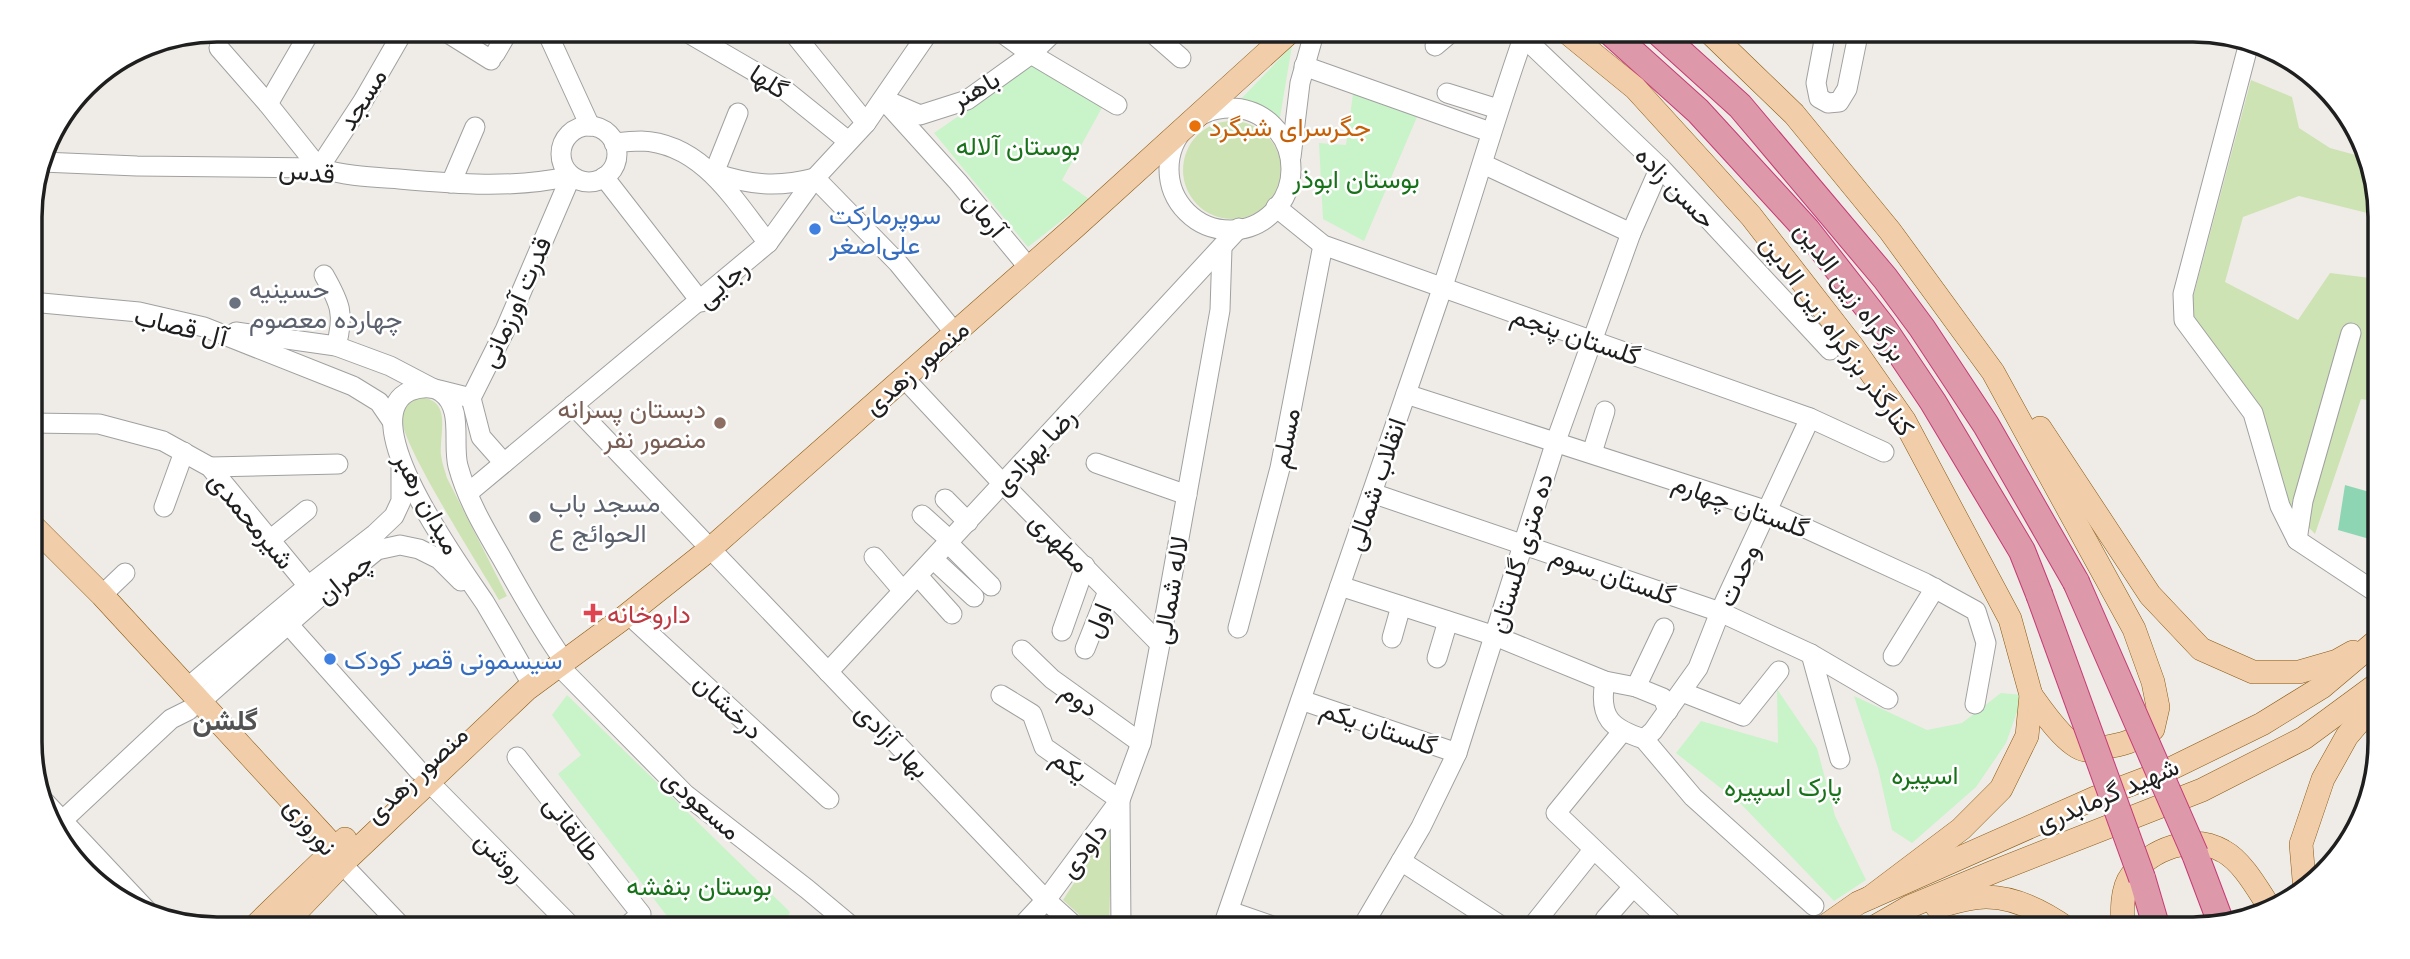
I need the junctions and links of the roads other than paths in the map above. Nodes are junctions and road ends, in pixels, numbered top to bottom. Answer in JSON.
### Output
{"nodes":[{"id":1,"x":304,"y":42,"type":"edge"},
{"id":2,"x":397,"y":42,"type":"edge"},
{"id":3,"x":465,"y":42,"type":"edge"},
{"id":4,"x":502,"y":42,"type":"edge"},
{"id":5,"x":552,"y":42,"type":"edge"},
{"id":6,"x":704,"y":42,"type":"edge"},
{"id":7,"x":800,"y":42,"type":"edge"},
{"id":8,"x":922,"y":42,"type":"edge"},
{"id":9,"x":1014,"y":42,"type":"edge"},
{"id":10,"x":1044,"y":42,"type":"edge"},
{"id":11,"x":1163,"y":42,"type":"edge"},
{"id":12,"x":1269,"y":42,"type":"edge"},
{"id":13,"x":1311,"y":42,"type":"edge"},
{"id":14,"x":1440,"y":42,"type":"edge"},
{"id":15,"x":1519,"y":42,"type":"edge"},
{"id":16,"x":1532,"y":42,"type":"edge"},
{"id":17,"x":1579,"y":42,"type":"edge"},
{"id":18,"x":1621,"y":42,"type":"edge"},
{"id":19,"x":1669,"y":42,"type":"edge"},
{"id":20,"x":1713,"y":42,"type":"edge"},
{"id":21,"x":1719,"y":42,"type":"edge"},
{"id":22,"x":1824,"y":42,"type":"edge"},
{"id":23,"x":1857,"y":42,"type":"edge"},
{"id":24,"x":1436,"y":46,"type":"dead end"},
{"id":25,"x":219,"y":48,"type":"dead end"},
{"id":26,"x":2247,"y":50,"type":"edge"},
{"id":27,"x":1031,"y":54,"type":"junction"},
{"id":28,"x":1181,"y":58,"type":"dead end"},
{"id":29,"x":1304,"y":66,"type":"junction"},
{"id":30,"x":1746,"y":68,"type":"junction"},
{"id":31,"x":1447,"y":93,"type":"dead end"},
{"id":32,"x":883,"y":99,"type":"junction"},
{"id":33,"x":268,"y":104,"type":"junction"},
{"id":34,"x":1117,"y":106,"type":"dead end"},
{"id":35,"x":1498,"y":109,"type":"junction"},
{"id":36,"x":738,"y":113,"type":"dead end"},
{"id":37,"x":866,"y":123,"type":"junction"},
{"id":38,"x":590,"y":126,"type":"junction"},
{"id":39,"x":1186,"y":126,"type":"junction"},
{"id":40,"x":475,"y":127,"type":"dead end"},
{"id":41,"x":1490,"y":132,"type":"junction"},
{"id":42,"x":848,"y":141,"type":"junction"},
{"id":43,"x":614,"y":143,"type":"junction"},
{"id":44,"x":51,"y":162,"type":"edge"},
{"id":45,"x":1290,"y":162,"type":"junction"},
{"id":46,"x":1483,"y":164,"type":"junction"},
{"id":47,"x":1660,"y":167,"type":"junction"},
{"id":48,"x":319,"y":168,"type":"junction"},
{"id":49,"x":714,"y":173,"type":"junction"},
{"id":50,"x":571,"y":176,"type":"junction"},
{"id":51,"x":604,"y":177,"type":"junction"},
{"id":52,"x":815,"y":178,"type":"junction"},
{"id":53,"x":451,"y":183,"type":"junction"},
{"id":54,"x":1276,"y":207,"type":"junction"},
{"id":55,"x":1240,"y":229,"type":"junction"},
{"id":56,"x":1631,"y":233,"type":"junction"},
{"id":57,"x":768,"y":243,"type":"junction"},
{"id":58,"x":1322,"y":245,"type":"junction"},
{"id":59,"x":1222,"y":248,"type":"junction"},
{"id":60,"x":1029,"y":268,"type":"junction"},
{"id":61,"x":324,"y":275,"type":"dead end"},
{"id":62,"x":1442,"y":288,"type":"junction"},
{"id":63,"x":701,"y":302,"type":"junction"},
{"id":64,"x":42,"y":303,"type":"edge"},
{"id":65,"x":204,"y":327,"type":"junction"},
{"id":66,"x":955,"y":333,"type":"junction"},
{"id":67,"x":2351,"y":333,"type":"dead end"},
{"id":68,"x":1591,"y":340,"type":"junction"},
{"id":69,"x":336,"y":346,"type":"junction"},
{"id":70,"x":1830,"y":350,"type":"dead end"},
{"id":71,"x":1993,"y":372,"type":"junction"},
{"id":72,"x":904,"y":378,"type":"junction"},
{"id":73,"x":435,"y":389,"type":"junction"},
{"id":74,"x":1406,"y":394,"type":"junction"},
{"id":75,"x":471,"y":398,"type":"junction"},
{"id":76,"x":573,"y":405,"type":"junction"},
{"id":77,"x":1605,"y":411,"type":"dead end"},
{"id":78,"x":1810,"y":418,"type":"junction"},
{"id":79,"x":391,"y":421,"type":"junction"},
{"id":80,"x":42,"y":423,"type":"edge"},
{"id":81,"x":1556,"y":441,"type":"junction"},
{"id":82,"x":1884,"y":452,"type":"dead end"},
{"id":83,"x":184,"y":453,"type":"junction"},
{"id":84,"x":1592,"y":453,"type":"junction"},
{"id":85,"x":401,"y":461,"type":"junction"},
{"id":86,"x":503,"y":463,"type":"junction"},
{"id":87,"x":1096,"y":463,"type":"dead end"},
{"id":88,"x":338,"y":464,"type":"dead end"},
{"id":89,"x":210,"y":467,"type":"junction"},
{"id":90,"x":1003,"y":484,"type":"junction"},
{"id":91,"x":468,"y":493,"type":"junction"},
{"id":92,"x":1372,"y":494,"type":"junction"},
{"id":93,"x":1187,"y":495,"type":"junction"},
{"id":94,"x":946,"y":499,"type":"dead end"},
{"id":95,"x":164,"y":507,"type":"dead end"},
{"id":96,"x":307,"y":510,"type":"dead end"},
{"id":97,"x":1768,"y":511,"type":"junction"},
{"id":98,"x":922,"y":514,"type":"dead end"},
{"id":99,"x":968,"y":522,"type":"junction"},
{"id":100,"x":42,"y":535,"type":"edge"},
{"id":101,"x":270,"y":540,"type":"junction"},
{"id":102,"x":2297,"y":540,"type":"junction"},
{"id":103,"x":949,"y":542,"type":"junction"},
{"id":104,"x":1522,"y":543,"type":"junction"},
{"id":105,"x":710,"y":549,"type":"junction"},
{"id":106,"x":42,"y":556,"type":"edge"},
{"id":107,"x":873,"y":557,"type":"dead end"},
{"id":108,"x":933,"y":559,"type":"junction"},
{"id":109,"x":1085,"y":566,"type":"junction"},
{"id":110,"x":125,"y":573,"type":"dead end"},
{"id":111,"x":918,"y":576,"type":"junction"},
{"id":112,"x":1340,"y":586,"type":"junction"},
{"id":113,"x":2368,"y":587,"type":"edge"},
{"id":114,"x":1935,"y":588,"type":"junction"},
{"id":115,"x":904,"y":591,"type":"junction"},
{"id":116,"x":1108,"y":591,"type":"junction"},
{"id":117,"x":313,"y":592,"type":"junction"},
{"id":118,"x":102,"y":596,"type":"junction"},
{"id":119,"x":1401,"y":606,"type":"junction"},
{"id":120,"x":530,"y":608,"type":"junction"},
{"id":121,"x":1720,"y":612,"type":"junction"},
{"id":122,"x":628,"y":614,"type":"junction"},
{"id":123,"x":952,"y":614,"type":"dead end"},
{"id":124,"x":283,"y":617,"type":"junction"},
{"id":125,"x":1448,"y":621,"type":"junction"},
{"id":126,"x":497,"y":625,"type":"junction"},
{"id":127,"x":1238,"y":628,"type":"dead end"},
{"id":128,"x":1664,"y":628,"type":"dead end"},
{"id":129,"x":1062,"y":631,"type":"dead end"},
{"id":130,"x":1495,"y":636,"type":"junction"},
{"id":131,"x":1392,"y":638,"type":"dead end"},
{"id":132,"x":1160,"y":644,"type":"junction"},
{"id":133,"x":2368,"y":644,"type":"edge"},
{"id":134,"x":2368,"y":648,"type":"edge"},
{"id":135,"x":1085,"y":649,"type":"dead end"},
{"id":136,"x":1022,"y":650,"type":"dead end"},
{"id":137,"x":1811,"y":654,"type":"junction"},
{"id":138,"x":1893,"y":656,"type":"dead end"},
{"id":139,"x":1437,"y":658,"type":"dead end"},
{"id":140,"x":562,"y":664,"type":"junction"},
{"id":141,"x":1779,"y":671,"type":"dead end"},
{"id":142,"x":828,"y":672,"type":"junction"},
{"id":143,"x":1605,"y":681,"type":"junction"},
{"id":144,"x":530,"y":687,"type":"junction"},
{"id":145,"x":1636,"y":687,"type":"junction"},
{"id":146,"x":2368,"y":691,"type":"edge"},
{"id":147,"x":1682,"y":692,"type":"junction"},
{"id":148,"x":1001,"y":695,"type":"dead end"},
{"id":149,"x":2031,"y":695,"type":"junction"},
{"id":150,"x":1888,"y":699,"type":"dead end"},
{"id":151,"x":1301,"y":700,"type":"junction"},
{"id":152,"x":185,"y":703,"type":"junction"},
{"id":153,"x":1975,"y":704,"type":"dead end"},
{"id":154,"x":1668,"y":711,"type":"junction"},
{"id":155,"x":2368,"y":711,"type":"edge"},
{"id":156,"x":1622,"y":732,"type":"junction"},
{"id":157,"x":1644,"y":739,"type":"junction"},
{"id":158,"x":1141,"y":743,"type":"junction"},
{"id":159,"x":1457,"y":753,"type":"junction"},
{"id":160,"x":517,"y":757,"type":"dead end"},
{"id":161,"x":1840,"y":760,"type":"dead end"},
{"id":162,"x":423,"y":776,"type":"junction"},
{"id":163,"x":829,"y":799,"type":"dead end"},
{"id":164,"x":1121,"y":800,"type":"junction"},
{"id":165,"x":60,"y":819,"type":"edge"},
{"id":166,"x":63,"y":824,"type":"edge"},
{"id":167,"x":1593,"y":850,"type":"junction"},
{"id":168,"x":334,"y":857,"type":"junction"},
{"id":169,"x":1401,"y":861,"type":"junction"},
{"id":170,"x":2304,"y":878,"type":"edge"},
{"id":171,"x":1633,"y":887,"type":"junction"},
{"id":172,"x":131,"y":894,"type":"edge"},
{"id":173,"x":1871,"y":897,"type":"junction"},
{"id":174,"x":1046,"y":900,"type":"junction"},
{"id":175,"x":2265,"y":901,"type":"edge"},
{"id":176,"x":1814,"y":906,"type":"dead end"},
{"id":177,"x":2218,"y":915,"type":"edge"},
{"id":178,"x":266,"y":917,"type":"edge"},
{"id":179,"x":289,"y":917,"type":"edge"},
{"id":180,"x":392,"y":917,"type":"edge"},
{"id":181,"x":562,"y":917,"type":"edge"},
{"id":182,"x":638,"y":917,"type":"edge"},
{"id":183,"x":840,"y":917,"type":"edge"},
{"id":184,"x":1030,"y":917,"type":"edge"},
{"id":185,"x":1065,"y":917,"type":"edge"},
{"id":186,"x":1121,"y":917,"type":"edge"},
{"id":187,"x":1227,"y":917,"type":"edge"},
{"id":188,"x":1368,"y":917,"type":"edge"},
{"id":189,"x":1480,"y":917,"type":"edge"},
{"id":190,"x":1540,"y":917,"type":"edge"},
{"id":191,"x":1607,"y":917,"type":"edge"},
{"id":192,"x":1665,"y":917,"type":"edge"},
{"id":193,"x":1838,"y":917,"type":"edge"},
{"id":194,"x":1892,"y":917,"type":"edge"},
{"id":195,"x":1906,"y":917,"type":"edge"},
{"id":196,"x":2052,"y":917,"type":"edge"},
{"id":197,"x":2122,"y":917,"type":"edge"},
{"id":198,"x":2153,"y":917,"type":"edge"}],
"edges":[{"from":1,"to":33,"type":"street"},
{"from":2,"to":48,"type":"street","name":"مسجد"},
{"from":3,"to":4,"type":"street"},
{"from":5,"to":38,"type":"street"},
{"from":6,"to":42,"type":"street","name":"گلها"},
{"from":7,"to":37,"type":"street"},
{"from":8,"to":32,"type":"street","name":"رجایی"},
{"from":9,"to":27,"type":"street"},
{"from":10,"to":27,"type":"street","name":"باهنر"},
{"from":11,"to":28,"type":"street"},
{"from":12,"to":39,"type":"main road","name":"منصور زهدی"},
{"from":13,"to":29,"type":"street"},
{"from":14,"to":24,"type":"street"},
{"from":15,"to":35,"type":"street","name":"انقلاب شمالی"},
{"from":16,"to":47,"type":"street","name":"حسن زاده"},
{"from":17,"to":149,"type":"main road","name":"کنارگذر بزرگراه زین الدین"},
{"from":18,"to":198,"type":"highway","name":"بزرگراه زین الدین","bridge":true},
{"from":19,"to":177,"type":"highway","name":"بزرگراه زین الدین","bridge":true},
{"from":20,"to":30,"type":"main road"},
{"from":21,"to":30,"type":"main road"},
{"from":22,"to":23,"type":"street"},
{"from":25,"to":33,"type":"street"},
{"from":26,"to":102,"type":"street"},
{"from":27,"to":32,"type":"street","name":"باهنر"},
{"from":27,"to":34,"type":"street"},
{"from":29,"to":41,"type":"street"},
{"from":29,"to":45,"type":"street"},
{"from":30,"to":71,"type":"main road"},
{"from":31,"to":35,"type":"street"},
{"from":32,"to":37,"type":"street","name":"رجایی"},
{"from":32,"to":60,"type":"street","name":"آرمان"},
{"from":33,"to":48,"type":"street"},
{"from":35,"to":41,"type":"street","name":"انقلاب شمالی"},
{"from":36,"to":49,"type":"street"},
{"from":37,"to":42,"type":"street","name":"رجایی"},
{"from":38,"to":43,"type":"street"},
{"from":38,"to":50,"type":"street"},
{"from":39,"to":45,"type":"street"},
{"from":39,"to":55,"type":"street"},
{"from":39,"to":60,"type":"main road","name":"منصور زهدی"},
{"from":40,"to":53,"type":"street"},
{"from":41,"to":46,"type":"street","name":"انقلاب شمالی"},
{"from":42,"to":52,"type":"street","name":"رجایی"},
{"from":43,"to":49,"type":"street"},
{"from":43,"to":51,"type":"street"},
{"from":44,"to":48,"type":"street","name":"قدس"},
{"from":45,"to":54,"type":"street"},
{"from":46,"to":56,"type":"street"},
{"from":46,"to":62,"type":"street","name":"انقلاب شمالی"},
{"from":47,"to":56,"type":"street","name":"ده متری گلستان"},
{"from":47,"to":70,"type":"street","name":"حسن زاده"},
{"from":48,"to":53,"type":"street","name":"قدس"},
{"from":49,"to":52,"type":"street"},
{"from":49,"to":57,"type":"street"},
{"from":50,"to":51,"type":"street"},
{"from":50,"to":53,"type":"street","name":"قدس"},
{"from":50,"to":75,"type":"street","name":"قدرت آورزمانی"},
{"from":51,"to":63,"type":"street"},
{"from":52,"to":57,"type":"street","name":"رجایی"},
{"from":52,"to":66,"type":"street"},
{"from":54,"to":55,"type":"street"},
{"from":54,"to":58,"type":"street","name":"گلستان پنجم"},
{"from":55,"to":59,"type":"street","name":"رضا بهزادی"},
{"from":56,"to":68,"type":"street","name":"ده متری گلستان"},
{"from":57,"to":63,"type":"street","name":"رجایی"},
{"from":58,"to":62,"type":"street","name":"گلستان پنجم"},
{"from":58,"to":127,"type":"street","name":"مسلم"},
{"from":59,"to":90,"type":"street","name":"رضا بهزادی"},
{"from":59,"to":93,"type":"street","name":"لاله شمالی"},
{"from":60,"to":66,"type":"main road","name":"منصور زهدی"},
{"from":61,"to":69,"type":"street"},
{"from":62,"to":68,"type":"street","name":"گلستان پنجم"},
{"from":62,"to":74,"type":"street","name":"انقلاب شمالی"},
{"from":63,"to":76,"type":"street","name":"رجایی"},
{"from":64,"to":65,"type":"street","name":"آل قصاب"},
{"from":65,"to":69,"type":"street","name":"قدرت آورزمانی"},
{"from":65,"to":79,"type":"street","name":"آل قصاب"},
{"from":66,"to":72,"type":"main road","name":"منصور زهدی"},
{"from":67,"to":102,"type":"street"},
{"from":68,"to":78,"type":"street","name":"گلستان پنجم"},
{"from":68,"to":81,"type":"street","name":"ده متری گلستان"},
{"from":69,"to":73,"type":"street","name":"قدرت آورزمانی"},
{"from":71,"to":133,"type":"main road"},
{"from":71,"to":149,"type":"main road"},
{"from":72,"to":90,"type":"street","name":"مطهری"},
{"from":72,"to":105,"type":"main road","name":"منصور زهدی"},
{"from":73,"to":75,"type":"street","name":"قدرت آورزمانی"},
{"from":73,"to":79,"type":"street","name":"میدان رهبر"},
{"from":73,"to":91,"type":"street","name":"میدان رهبر"},
{"from":74,"to":81,"type":"street","name":"گلستان چهارم"},
{"from":74,"to":92,"type":"street","name":"انقلاب شمالی"},
{"from":75,"to":86,"type":"street"},
{"from":76,"to":86,"type":"street","name":"رجایی"},
{"from":76,"to":105,"type":"street","name":"بهار آزادی"},
{"from":77,"to":84,"type":"street"},
{"from":78,"to":82,"type":"street","name":"گلستان پنجم"},
{"from":78,"to":97,"type":"street","name":"وحدت"},
{"from":79,"to":85,"type":"street","name":"میدان رهبر"},
{"from":80,"to":83,"type":"street","name":"شیرمحمدی"},
{"from":81,"to":84,"type":"street","name":"گلستان چهارم"},
{"from":81,"to":104,"type":"street","name":"ده متری گلستان"},
{"from":83,"to":89,"type":"street","name":"شیرمحمدی"},
{"from":83,"to":95,"type":"street"},
{"from":84,"to":97,"type":"street","name":"گلستان چهارم"},
{"from":85,"to":117,"type":"street","name":"چمران"},
{"from":85,"to":126,"type":"street","name":"میدان رهبر"},
{"from":86,"to":91,"type":"street","name":"رجایی"},
{"from":87,"to":93,"type":"street"},
{"from":88,"to":89,"type":"street"},
{"from":89,"to":101,"type":"street","name":"شیرمحمدی"},
{"from":90,"to":99,"type":"street","name":"رضا بهزادی"},
{"from":90,"to":109,"type":"street","name":"مطهری"},
{"from":91,"to":120,"type":"street","name":"میدان رهبر"},
{"from":92,"to":104,"type":"street","name":"گلستان سوم"},
{"from":92,"to":112,"type":"street","name":"انقلاب شمالی"},
{"from":93,"to":132,"type":"street","name":"لاله شمالی"},
{"from":94,"to":99,"type":"street"},
{"from":96,"to":101,"type":"street"},
{"from":97,"to":114,"type":"street","name":"گلستان چهارم"},
{"from":97,"to":121,"type":"street","name":"وحدت"},
{"from":98,"to":103,"type":"street"},
{"from":99,"to":103,"type":"street","name":"رضا بهزادی"},
{"from":100,"to":118,"type":"main road","name":"نوروزی"},
{"from":101,"to":117,"type":"street","name":"شیرمحمدی"},
{"from":102,"to":113,"type":"street"},
{"from":103,"to":108,"type":"street","name":"رضا بهزادی"},
{"from":103,"to":108,"type":"street"},
{"from":104,"to":121,"type":"street","name":"گلستان سوم"},
{"from":104,"to":130,"type":"street","name":"ده متری گلستان"},
{"from":105,"to":122,"type":"main road","name":"منصور زهدی"},
{"from":105,"to":142,"type":"street","name":"بهار آزادی"},
{"from":106,"to":152,"type":"main road","name":"نوروزی"},
{"from":107,"to":115,"type":"street"},
{"from":108,"to":111,"type":"street","name":"رضا بهزادی"},
{"from":109,"to":116,"type":"street","name":"مطهری"},
{"from":109,"to":129,"type":"street"},
{"from":110,"to":118,"type":"street"},
{"from":111,"to":115,"type":"street","name":"رضا بهزادی"},
{"from":111,"to":123,"type":"street"},
{"from":112,"to":119,"type":"street"},
{"from":112,"to":151,"type":"street","name":"انقلاب شمالی"},
{"from":114,"to":138,"type":"street"},
{"from":114,"to":153,"type":"street","name":"گلستان چهارم"},
{"from":115,"to":142,"type":"street","name":"رضا بهزادی"},
{"from":116,"to":132,"type":"street","name":"مطهری"},
{"from":116,"to":135,"type":"street","name":"اول"},
{"from":117,"to":124,"type":"street","name":"چمران"},
{"from":117,"to":126,"type":"street","name":"چمران"},
{"from":118,"to":152,"type":"main road","name":"نوروزی"},
{"from":119,"to":125,"type":"street"},
{"from":119,"to":131,"type":"street"},
{"from":120,"to":126,"type":"street"},
{"from":120,"to":140,"type":"street","name":"میدان رهبر"},
{"from":121,"to":137,"type":"street","name":"گلستان سوم"},
{"from":121,"to":147,"type":"street","name":"وحدت"},
{"from":122,"to":140,"type":"main road","name":"منصور زهدی"},
{"from":122,"to":163,"type":"street","name":"درخشان"},
{"from":124,"to":152,"type":"street","name":"چمران"},
{"from":124,"to":162,"type":"street","name":"روشن"},
{"from":125,"to":130,"type":"street"},
{"from":125,"to":139,"type":"street"},
{"from":126,"to":144,"type":"street","name":"میدان رهبر"},
{"from":128,"to":145,"type":"street"},
{"from":130,"to":143,"type":"street"},
{"from":130,"to":159,"type":"street","name":"ده متری گلستان"},
{"from":132,"to":158,"type":"street","name":"لاله شمالی"},
{"from":134,"to":173,"type":"main road","name":"شهید گرمابدری"},
{"from":136,"to":158,"type":"street","name":"دوم"},
{"from":137,"to":150,"type":"street","name":"گلستان سوم"},
{"from":137,"to":161,"type":"street"},
{"from":140,"to":144,"type":"main road","name":"منصور زهدی"},
{"from":140,"to":183,"type":"street","name":"مسعودی"},
{"from":141,"to":147,"type":"street"},
{"from":142,"to":174,"type":"street","name":"بهار آزادی"},
{"from":143,"to":145,"type":"street"},
{"from":143,"to":156,"type":"street"},
{"from":144,"to":162,"type":"main road","name":"منصور زهدی"},
{"from":145,"to":154,"type":"street"},
{"from":146,"to":194,"type":"main road","name":"شهید گرمابدری"},
{"from":147,"to":154,"type":"street","name":"وحدت"},
{"from":148,"to":164,"type":"street","name":"یکم"},
{"from":149,"to":173,"type":"main road"},
{"from":151,"to":159,"type":"street","name":"گلستان یکم"},
{"from":151,"to":187,"type":"street","name":"انقلاب شمالی"},
{"from":152,"to":165,"type":"street","name":"چمران"},
{"from":152,"to":168,"type":"main road","name":"نوروزی"},
{"from":154,"to":157,"type":"street","name":"وحدت"},
{"from":155,"to":170,"type":"main road"},
{"from":156,"to":157,"type":"street"},
{"from":156,"to":167,"type":"street"},
{"from":157,"to":176,"type":"street"},
{"from":158,"to":164,"type":"street","name":"لاله شمالی"},
{"from":159,"to":169,"type":"street","name":"ده متری گلستان"},
{"from":160,"to":182,"type":"street","name":"طالقانی"},
{"from":162,"to":168,"type":"main road","name":"منصور زهدی"},
{"from":162,"to":181,"type":"street","name":"روشن"},
{"from":164,"to":174,"type":"street","name":"داودی"},
{"from":164,"to":186,"type":"street","name":"لاله شمالی"},
{"from":166,"to":172,"type":"street"},
{"from":167,"to":171,"type":"street"},
{"from":167,"to":190,"type":"street"},
{"from":168,"to":178,"type":"main road","name":"منصور زهدی"},
{"from":168,"to":179,"type":"main road","name":"منصور زهدی"},
{"from":168,"to":180,"type":"street"},
{"from":169,"to":188,"type":"street","name":"ده متری گلستان"},
{"from":169,"to":189,"type":"street"},
{"from":171,"to":191,"type":"street"},
{"from":171,"to":192,"type":"street"},
{"from":173,"to":193,"type":"main road","name":"شهید گرمابدری"},
{"from":174,"to":184,"type":"street","name":"داودی"},
{"from":174,"to":185,"type":"street","name":"بهار آزادی"},
{"from":175,"to":197,"type":"main road"},
{"from":195,"to":196,"type":"main road"}]}
